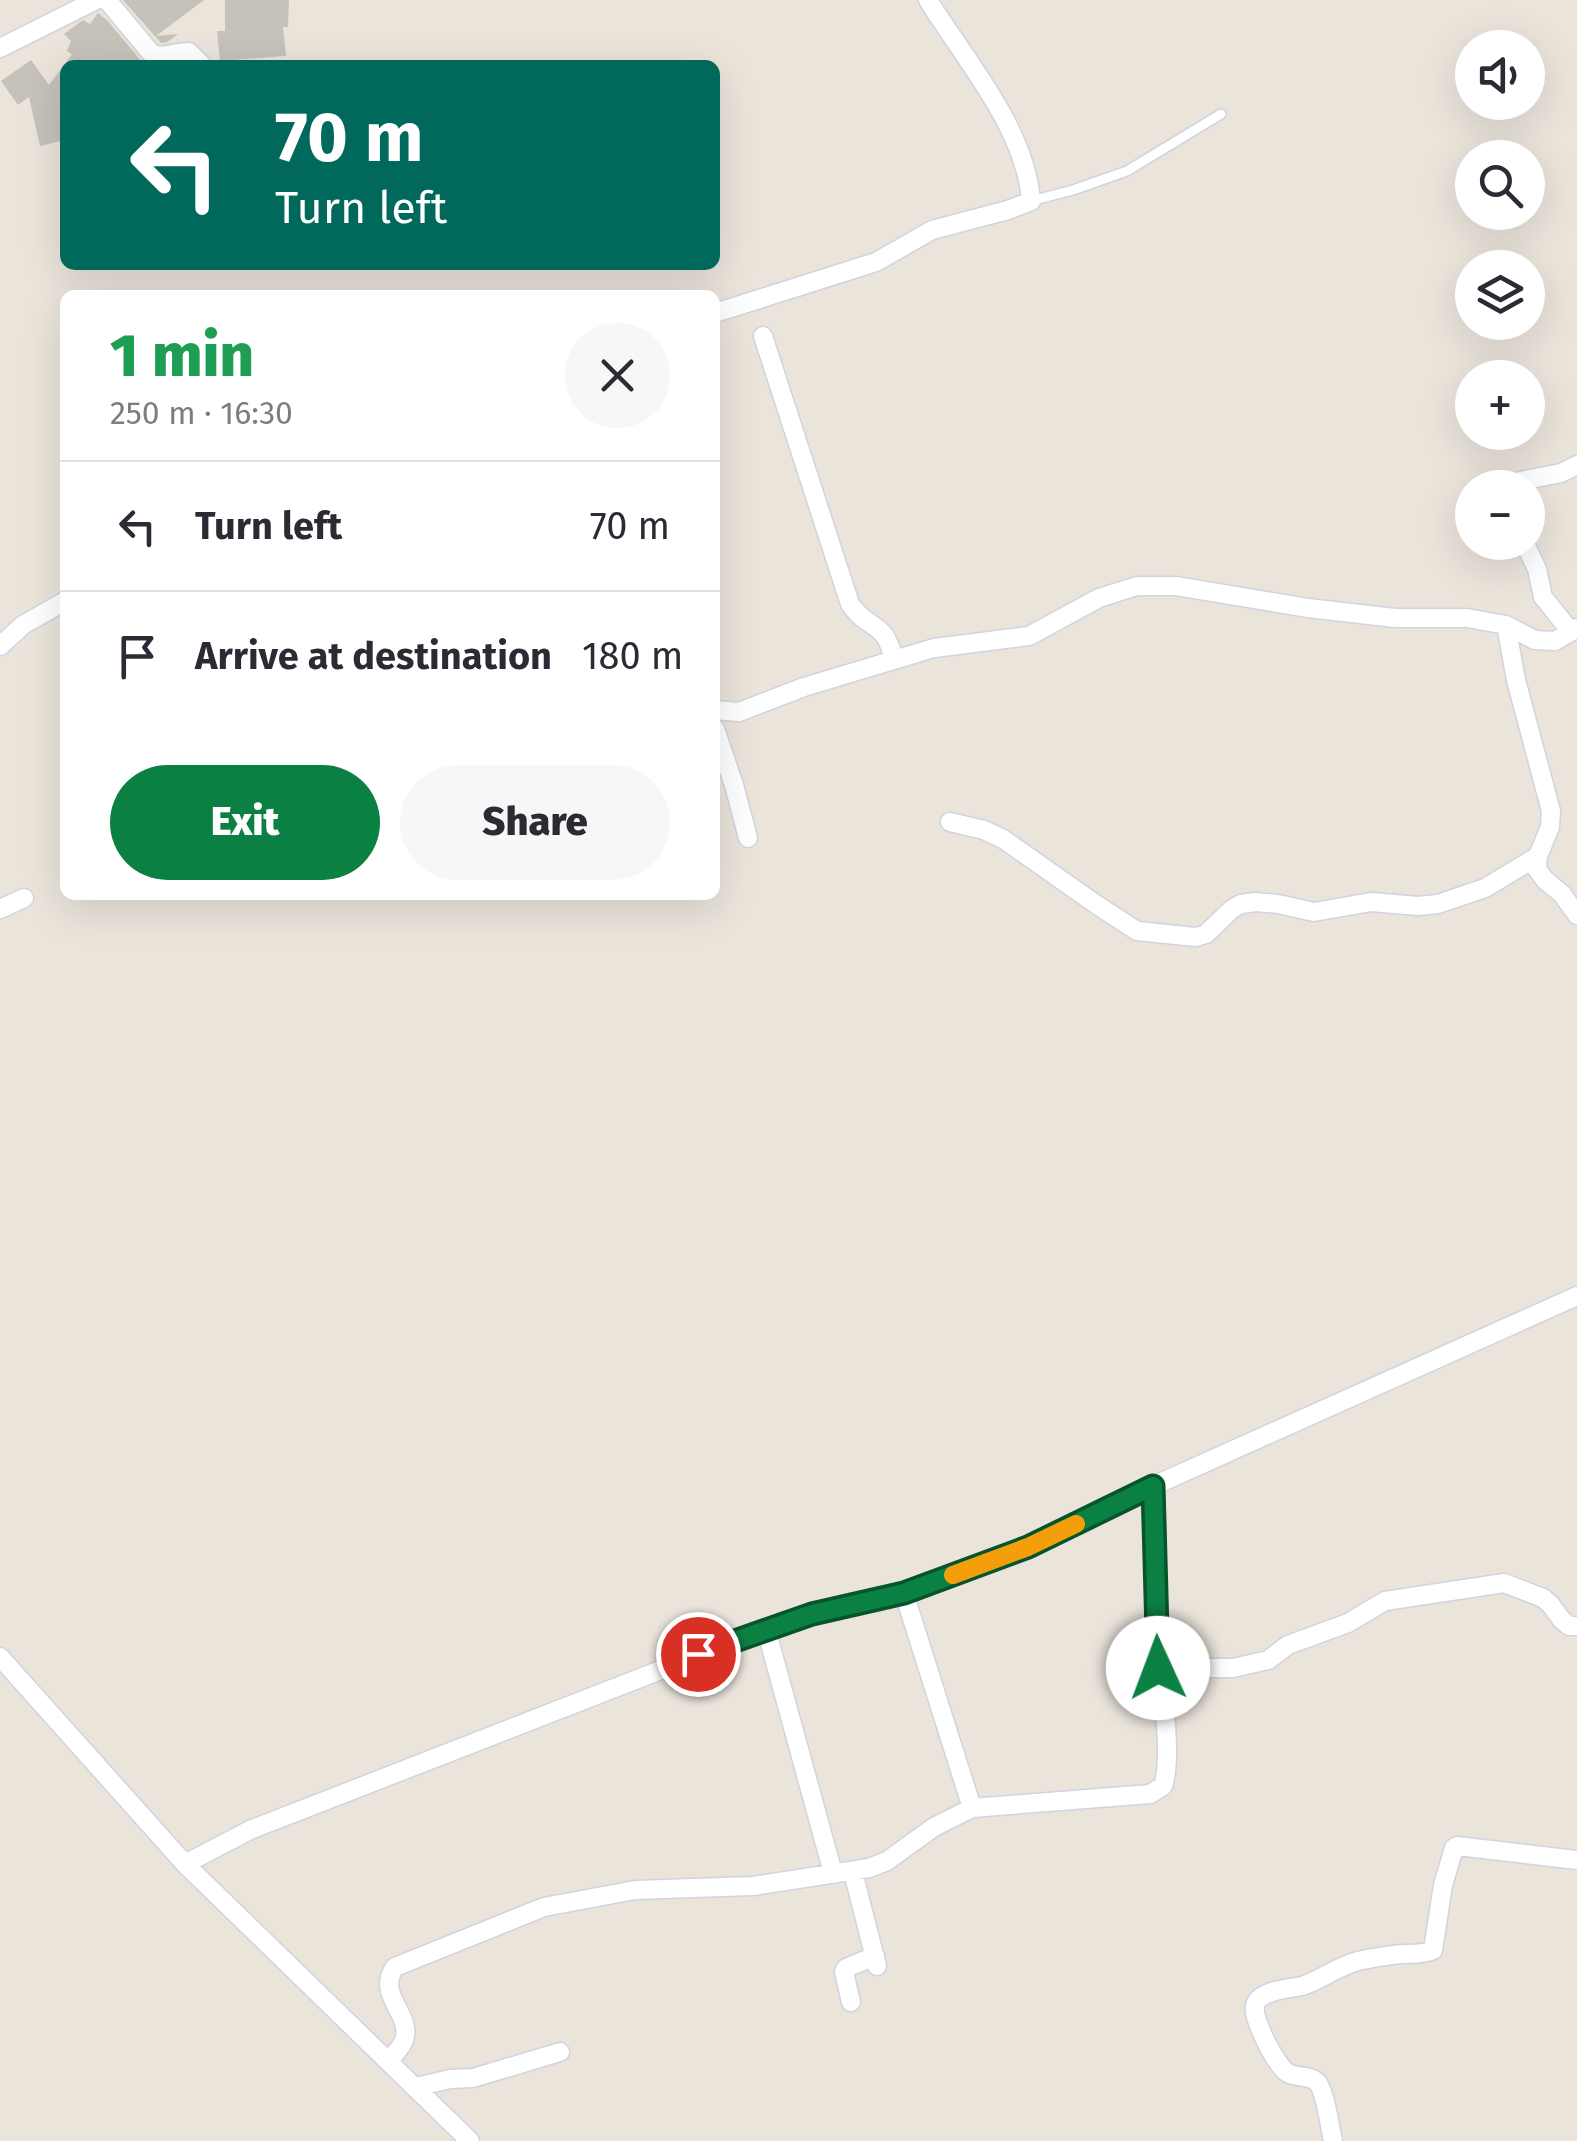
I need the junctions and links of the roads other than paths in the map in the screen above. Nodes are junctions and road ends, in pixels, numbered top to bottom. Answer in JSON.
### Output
{"nodes":[{"id":1,"x":96,"y":0,"type":"edge"},
{"id":2,"x":107,"y":0,"type":"edge"},
{"id":3,"x":928,"y":0,"type":"edge"},
{"id":4,"x":0,"y":48,"type":"edge"},
{"id":5,"x":197,"y":60,"type":"edge"},
{"id":6,"x":1221,"y":114,"type":"dead end"},
{"id":7,"x":1031,"y":201,"type":"junction"},
{"id":8,"x":720,"y":311,"type":"edge"},
{"id":9,"x":762,"y":336,"type":"dead end"},
{"id":10,"x":1577,"y":465,"type":"edge"},
{"id":11,"x":1545,"y":476,"type":"edge"},
{"id":12,"x":1532,"y":560,"type":"edge"},
{"id":13,"x":60,"y":604,"type":"edge"},
{"id":14,"x":1506,"y":625,"type":"junction"},
{"id":15,"x":1574,"y":630,"type":"edge"},
{"id":16,"x":0,"y":646,"type":"edge"},
{"id":17,"x":894,"y":660,"type":"junction"},
{"id":18,"x":720,"y":710,"type":"edge"},
{"id":19,"x":720,"y":744,"type":"edge"},
{"id":20,"x":950,"y":822,"type":"dead end"},
{"id":21,"x":748,"y":838,"type":"dead end"},
{"id":22,"x":1538,"y":856,"type":"junction"},
{"id":23,"x":24,"y":898,"type":"dead end"},
{"id":24,"x":1574,"y":904,"type":"edge"},
{"id":25,"x":0,"y":909,"type":"edge"},
{"id":26,"x":1577,"y":1296,"type":"edge"},
{"id":27,"x":1153,"y":1486,"type":"junction"},
{"id":28,"x":904,"y":1593,"type":"junction"},
{"id":29,"x":1577,"y":1626,"type":"edge"},
{"id":30,"x":766,"y":1629,"type":"junction"},
{"id":31,"x":0,"y":1658,"type":"edge"},
{"id":32,"x":1158,"y":1668,"type":"junction"},
{"id":33,"x":972,"y":1808,"type":"junction"},
{"id":34,"x":1577,"y":1860,"type":"edge"},
{"id":35,"x":185,"y":1864,"type":"junction"},
{"id":36,"x":853,"y":1872,"type":"junction"},
{"id":37,"x":833,"y":1873,"type":"junction"},
{"id":38,"x":851,"y":2002,"type":"dead end"},
{"id":39,"x":560,"y":2052,"type":"dead end"},
{"id":40,"x":388,"y":2060,"type":"junction"},
{"id":41,"x":416,"y":2087,"type":"junction"},
{"id":42,"x":470,"y":2141,"type":"edge"},
{"id":43,"x":1332,"y":2141,"type":"edge"}],
"edges":[{"from":1,"to":4,"type":"street"},
{"from":2,"to":5,"type":"street"},
{"from":3,"to":7,"type":"street"},
{"from":6,"to":7,"type":"lane"},
{"from":7,"to":8,"type":"street"},
{"from":9,"to":17,"type":"street"},
{"from":10,"to":11,"type":"street"},
{"from":12,"to":15,"type":"street"},
{"from":13,"to":16,"type":"street"},
{"from":14,"to":15,"type":"street"},
{"from":14,"to":17,"type":"street"},
{"from":14,"to":22,"type":"street"},
{"from":17,"to":18,"type":"street"},
{"from":19,"to":21,"type":"street"},
{"from":20,"to":22,"type":"street"},
{"from":22,"to":24,"type":"street"},
{"from":23,"to":25,"type":"street"},
{"from":26,"to":27,"type":"street"},
{"from":27,"to":28,"type":"street"},
{"from":27,"to":32,"type":"street"},
{"from":28,"to":30,"type":"street"},
{"from":28,"to":33,"type":"street"},
{"from":29,"to":32,"type":"street"},
{"from":30,"to":35,"type":"street"},
{"from":30,"to":37,"type":"street"},
{"from":31,"to":35,"type":"street"},
{"from":32,"to":33,"type":"street"},
{"from":33,"to":36,"type":"street"},
{"from":34,"to":43,"type":"street"},
{"from":35,"to":40,"type":"street"},
{"from":36,"to":37,"type":"street"},
{"from":36,"to":38,"type":"street"},
{"from":37,"to":40,"type":"street"},
{"from":39,"to":41,"type":"street"},
{"from":40,"to":41,"type":"street"},
{"from":41,"to":42,"type":"street"}]}
